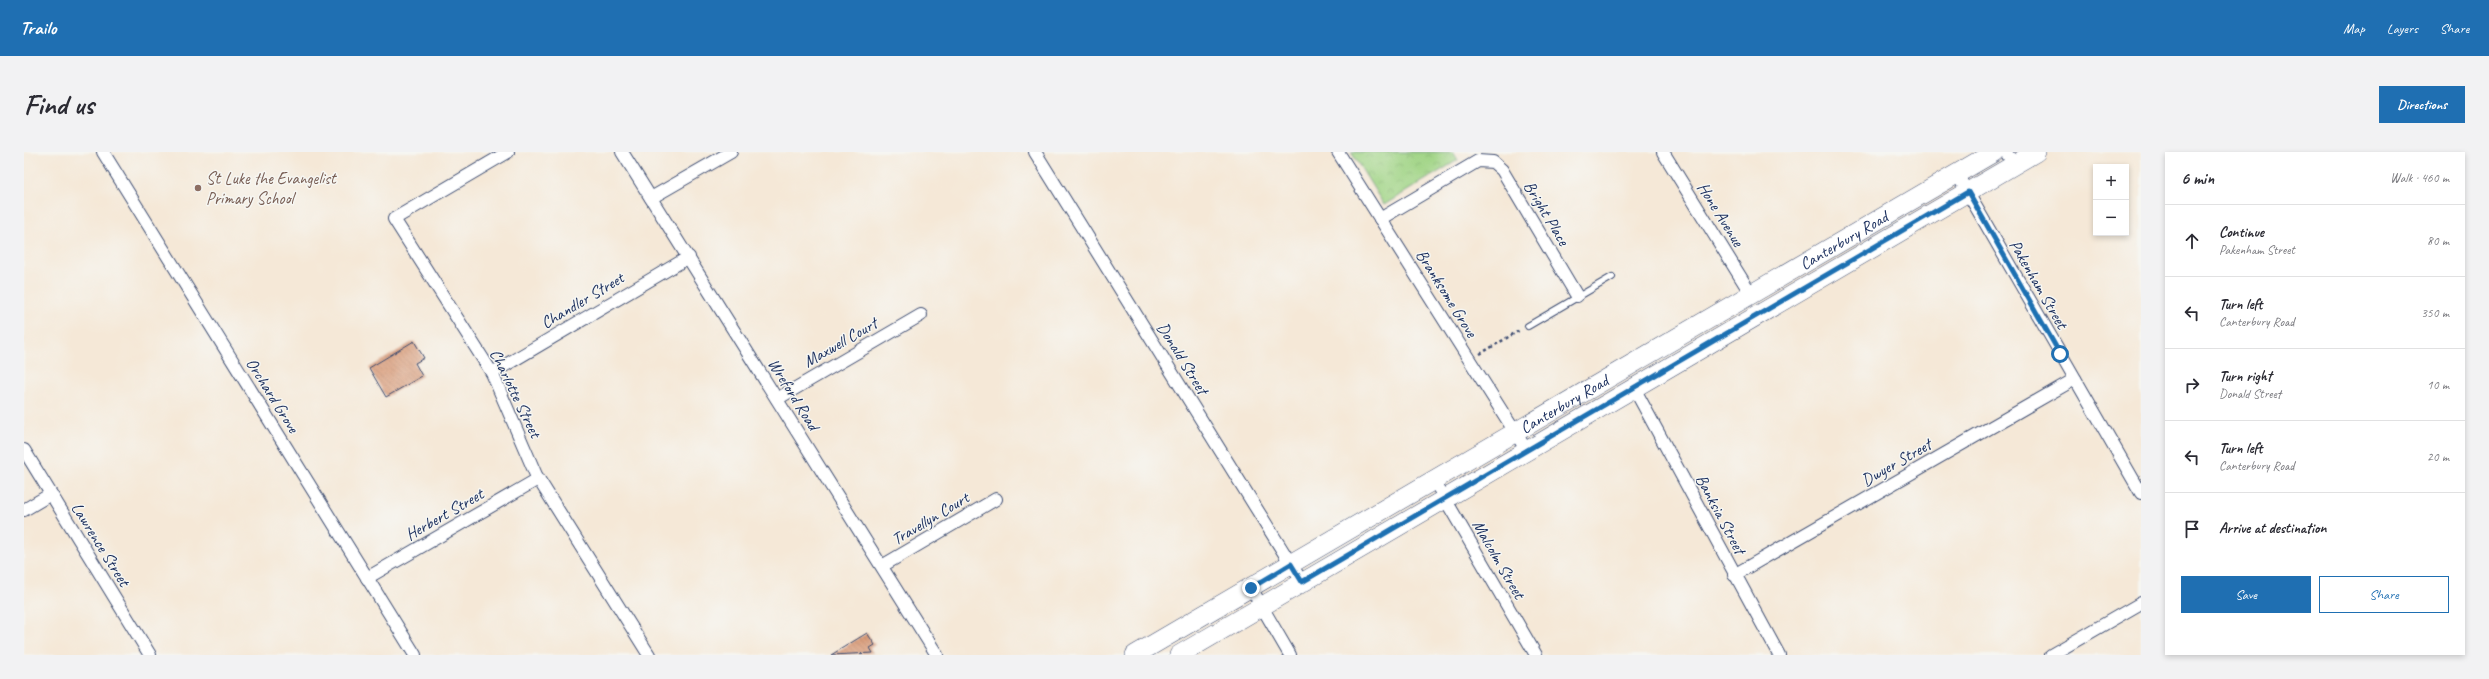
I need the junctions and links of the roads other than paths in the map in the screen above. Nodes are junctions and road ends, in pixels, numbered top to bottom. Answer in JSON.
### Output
{"nodes":[{"id":1,"x":103,"y":152,"type":"edge"},
{"id":2,"x":508,"y":152,"type":"edge"},
{"id":3,"x":622,"y":152,"type":"edge"},
{"id":4,"x":731,"y":152,"type":"edge"},
{"id":5,"x":1035,"y":152,"type":"edge"},
{"id":6,"x":1338,"y":152,"type":"edge"},
{"id":7,"x":1663,"y":152,"type":"edge"},
{"id":8,"x":1994,"y":152,"type":"edge"},
{"id":9,"x":2036,"y":152,"type":"edge"},
{"id":10,"x":1475,"y":157,"type":"edge"},
{"id":11,"x":2010,"y":158,"type":"edge"},
{"id":12,"x":1957,"y":174,"type":"junction"},
{"id":13,"x":1968,"y":192,"type":"junction"},
{"id":14,"x":651,"y":198,"type":"junction"},
{"id":15,"x":1380,"y":219,"type":"junction"},
{"id":16,"x":689,"y":257,"type":"junction"},
{"id":17,"x":1612,"y":277,"type":"dead end"},
{"id":18,"x":1751,"y":294,"type":"junction"},
{"id":19,"x":1577,"y":296,"type":"junction"},
{"id":20,"x":921,"y":315,"type":"dead end"},
{"id":21,"x":1528,"y":326,"type":"road end"},
{"id":22,"x":492,"y":373,"type":"junction"},
{"id":23,"x":2075,"y":379,"type":"junction"},
{"id":24,"x":1634,"y":388,"type":"junction"},
{"id":25,"x":777,"y":399,"type":"junction"},
{"id":26,"x":1515,"y":433,"type":"junction"},
{"id":27,"x":24,"y":450,"type":"edge"},
{"id":28,"x":1527,"y":451,"type":"junction"},
{"id":29,"x":538,"y":479,"type":"junction"},
{"id":30,"x":1434,"y":480,"type":"junction"},
{"id":31,"x":2141,"y":493,"type":"edge"},
{"id":32,"x":51,"y":494,"type":"junction"},
{"id":33,"x":996,"y":499,"type":"dead end"},
{"id":34,"x":1445,"y":499,"type":"junction"},
{"id":35,"x":24,"y":510,"type":"edge"},
{"id":36,"x":1291,"y":564,"type":"junction"},
{"id":37,"x":882,"y":566,"type":"junction"},
{"id":38,"x":1734,"y":575,"type":"junction"},
{"id":39,"x":367,"y":578,"type":"junction"},
{"id":40,"x":1302,"y":582,"type":"junction"},
{"id":41,"x":1251,"y":588,"type":"junction"},
{"id":42,"x":2141,"y":603,"type":"edge"},
{"id":43,"x":1262,"y":606,"type":"junction"},
{"id":44,"x":150,"y":655,"type":"edge"},
{"id":45,"x":415,"y":655,"type":"edge"},
{"id":46,"x":649,"y":655,"type":"edge"},
{"id":47,"x":937,"y":655,"type":"edge"},
{"id":48,"x":1135,"y":655,"type":"edge"},
{"id":49,"x":1179,"y":655,"type":"edge"},
{"id":50,"x":1290,"y":655,"type":"edge"},
{"id":51,"x":1536,"y":655,"type":"edge"},
{"id":52,"x":1778,"y":655,"type":"edge"},
{"id":53,"x":2051,"y":655,"type":"edge"}],
"edges":[{"from":1,"to":39,"type":"street","name":"Orchard Grove"},
{"from":2,"to":22,"type":"street","name":"Charlotte Street"},
{"from":3,"to":14,"type":"street","name":"Wreford Road"},
{"from":4,"to":14,"type":"street"},
{"from":5,"to":36,"type":"street","name":"Donald Street"},
{"from":6,"to":15,"type":"street","name":"Branksome Grove"},
{"from":7,"to":18,"type":"street","name":"Hone Avenue"},
{"from":8,"to":12,"type":"main road","name":"Canterbury Road"},
{"from":9,"to":11,"type":"main road","name":"Canterbury Road"},
{"from":10,"to":15,"type":"street","name":"Bright Place"},
{"from":10,"to":19,"type":"street","name":"Bright Place"},
{"from":11,"to":13,"type":"main road","name":"Canterbury Road"},
{"from":12,"to":13,"type":"street","name":"Pakenham Street"},
{"from":12,"to":18,"type":"main road","name":"Canterbury Road"},
{"from":13,"to":23,"type":"street","name":"Pakenham Street"},
{"from":13,"to":24,"type":"main road","name":"Canterbury Road"},
{"from":14,"to":16,"type":"street","name":"Wreford Road"},
{"from":15,"to":26,"type":"street","name":"Branksome Grove"},
{"from":16,"to":22,"type":"street","name":"Chandler Street"},
{"from":16,"to":25,"type":"street","name":"Wreford Road"},
{"from":17,"to":19,"type":"lane"},
{"from":18,"to":26,"type":"main road","name":"Canterbury Road"},
{"from":19,"to":21,"type":"lane"},
{"from":20,"to":25,"type":"street","name":"Maxwell Court"},
{"from":22,"to":29,"type":"street","name":"Charlotte Street"},
{"from":23,"to":31,"type":"street","name":"Pakenham Street"},
{"from":23,"to":38,"type":"street","name":"Dwyer Street"},
{"from":24,"to":28,"type":"main road","name":"Canterbury Road"},
{"from":24,"to":38,"type":"street","name":"Banksia Street"},
{"from":25,"to":37,"type":"street","name":"Wreford Road"},
{"from":26,"to":28,"type":"street","name":"Branksome Grove"},
{"from":26,"to":30,"type":"main road","name":"Canterbury Road"},
{"from":27,"to":32,"type":"street","name":"Lawrence Street"},
{"from":28,"to":34,"type":"main road","name":"Canterbury Road"},
{"from":29,"to":39,"type":"street","name":"Herbert Street"},
{"from":29,"to":46,"type":"street","name":"Charlotte Street"},
{"from":30,"to":34,"type":"street","name":"Malcolm Street"},
{"from":30,"to":36,"type":"main road","name":"Canterbury Road"},
{"from":32,"to":35,"type":"street"},
{"from":32,"to":44,"type":"street","name":"Lawrence Street"},
{"from":33,"to":37,"type":"street","name":"Travellyn Court"},
{"from":34,"to":40,"type":"main road","name":"Canterbury Road"},
{"from":34,"to":51,"type":"street","name":"Malcolm Street"},
{"from":36,"to":40,"type":"street","name":"Donald Street"},
{"from":36,"to":41,"type":"main road","name":"Canterbury Road"},
{"from":37,"to":47,"type":"street","name":"Wreford Road"},
{"from":38,"to":52,"type":"street","name":"Banksia Street"},
{"from":39,"to":45,"type":"street","name":"Orchard Grove"},
{"from":40,"to":43,"type":"main road","name":"Canterbury Road"},
{"from":41,"to":43,"type":"street"},
{"from":41,"to":48,"type":"main road","name":"Canterbury Road"},
{"from":42,"to":53,"type":"street"},
{"from":43,"to":49,"type":"main road","name":"Canterbury Road"},
{"from":43,"to":50,"type":"street"}]}
